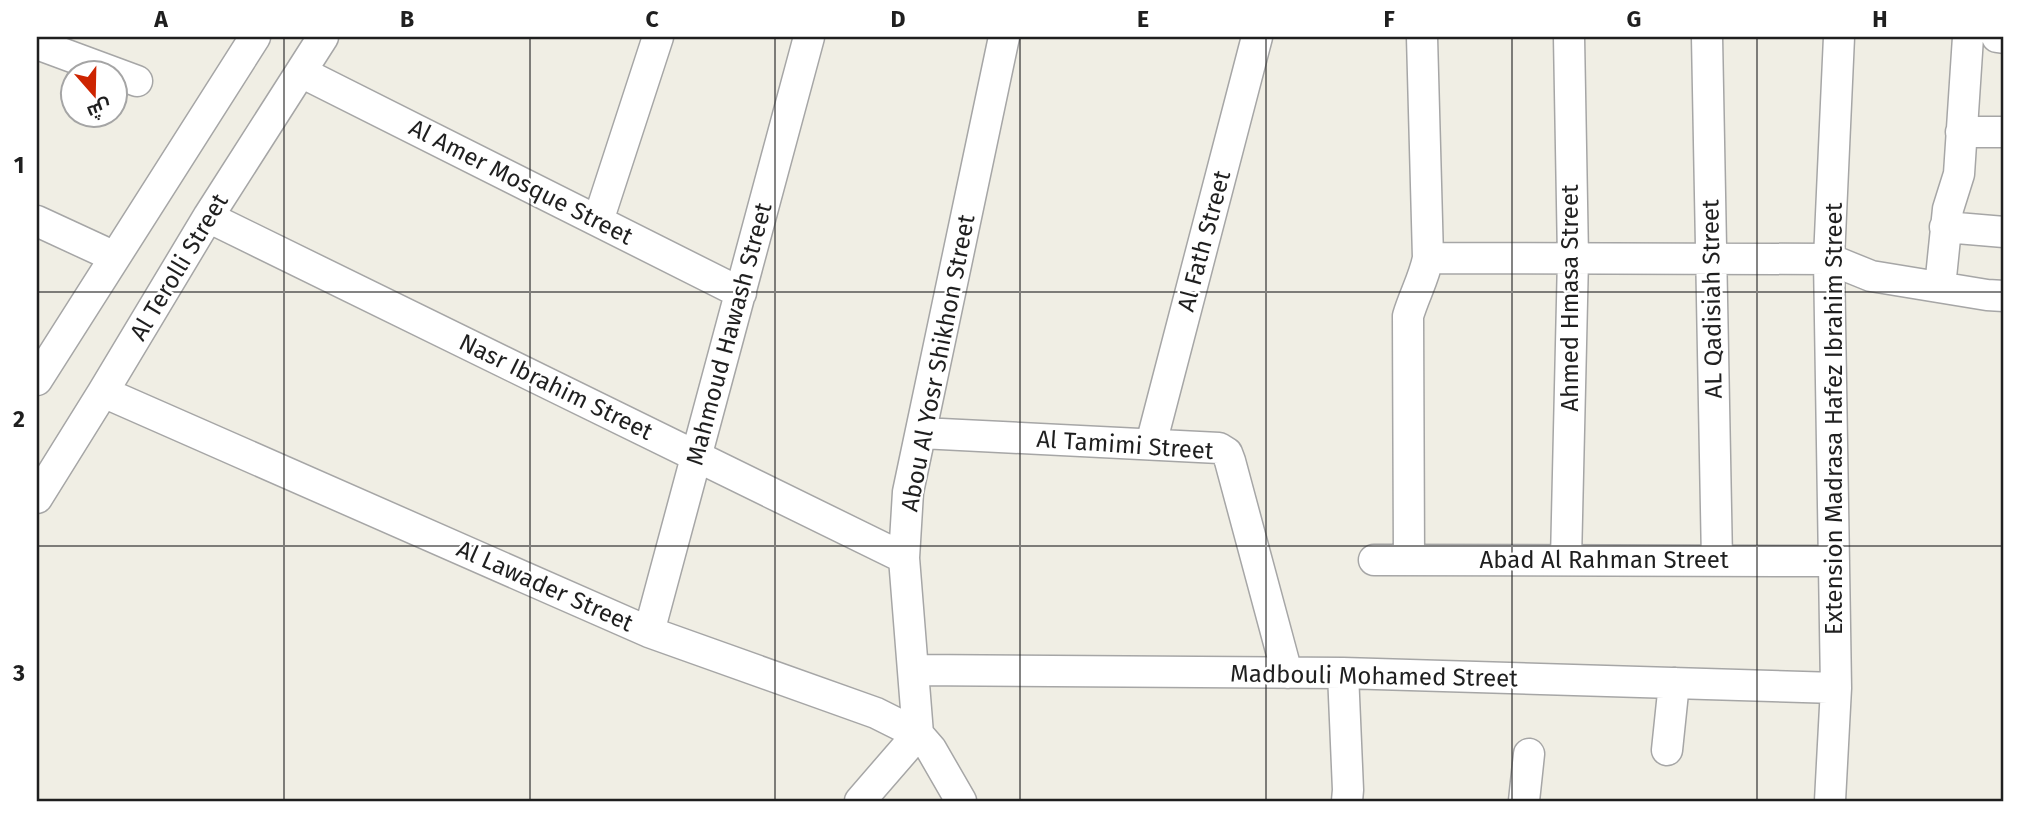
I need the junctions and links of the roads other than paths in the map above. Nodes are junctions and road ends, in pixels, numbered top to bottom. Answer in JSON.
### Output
{"nodes":[{"id":1,"x":255,"y":37,"type":"edge"},
{"id":2,"x":323,"y":37,"type":"edge"},
{"id":3,"x":658,"y":37,"type":"edge"},
{"id":4,"x":809,"y":37,"type":"edge"},
{"id":5,"x":1004,"y":37,"type":"edge"},
{"id":6,"x":1257,"y":37,"type":"edge"},
{"id":7,"x":1422,"y":37,"type":"edge"},
{"id":8,"x":1569,"y":37,"type":"edge"},
{"id":9,"x":1707,"y":37,"type":"edge"},
{"id":10,"x":1839,"y":37,"type":"edge"},
{"id":11,"x":1968,"y":37,"type":"edge"},
{"id":12,"x":1997,"y":37,"type":"edge"},
{"id":13,"x":2004,"y":38,"type":"edge"},
{"id":14,"x":37,"y":44,"type":"edge"},
{"id":15,"x":301,"y":72,"type":"junction"},
{"id":16,"x":137,"y":81,"type":"dead end"},
{"id":17,"x":1961,"y":132,"type":"junction"},
{"id":18,"x":2004,"y":132,"type":"edge"},
{"id":19,"x":208,"y":217,"type":"junction"},
{"id":20,"x":37,"y":221,"type":"edge"},
{"id":21,"x":598,"y":221,"type":"junction"},
{"id":22,"x":1945,"y":227,"type":"junction"},
{"id":23,"x":2004,"y":232,"type":"edge"},
{"id":24,"x":115,"y":257,"type":"junction"},
{"id":25,"x":1429,"y":258,"type":"junction"},
{"id":26,"x":1573,"y":258,"type":"junction"},
{"id":27,"x":1711,"y":259,"type":"junction"},
{"id":28,"x":1829,"y":259,"type":"junction"},
{"id":29,"x":1940,"y":288,"type":"junction"},
{"id":30,"x":741,"y":293,"type":"junction"},
{"id":31,"x":2004,"y":296,"type":"edge"},
{"id":32,"x":37,"y":380,"type":"edge"},
{"id":33,"x":103,"y":392,"type":"junction"},
{"id":34,"x":921,"y":433,"type":"junction"},
{"id":35,"x":1151,"y":444,"type":"junction"},
{"id":36,"x":697,"y":456,"type":"junction"},
{"id":37,"x":37,"y":498,"type":"edge"},
{"id":38,"x":904,"y":558,"type":"junction"},
{"id":39,"x":1374,"y":560,"type":"dead end"},
{"id":40,"x":1409,"y":560,"type":"junction"},
{"id":41,"x":1566,"y":560,"type":"junction"},
{"id":42,"x":1717,"y":561,"type":"junction"},
{"id":43,"x":1834,"y":561,"type":"junction"},
{"id":44,"x":649,"y":632,"type":"junction"},
{"id":45,"x":913,"y":670,"type":"junction"},
{"id":46,"x":1287,"y":673,"type":"junction"},
{"id":47,"x":1343,"y":673,"type":"junction"},
{"id":48,"x":1674,"y":683,"type":"junction"},
{"id":49,"x":1836,"y":688,"type":"junction"},
{"id":50,"x":918,"y":734,"type":"junction"},
{"id":51,"x":1667,"y":750,"type":"dead end"},
{"id":52,"x":1529,"y":754,"type":"dead end"},
{"id":53,"x":860,"y":801,"type":"edge"},
{"id":54,"x":961,"y":801,"type":"edge"},
{"id":55,"x":1347,"y":801,"type":"edge"},
{"id":56,"x":1524,"y":801,"type":"edge"},
{"id":57,"x":1830,"y":801,"type":"edge"}],
"edges":[{"from":1,"to":24,"type":"street"},
{"from":2,"to":15,"type":"street","name":"Al Terolli Street"},
{"from":3,"to":21,"type":"street"},
{"from":4,"to":30,"type":"street","name":"Mahmoud Hawash Street"},
{"from":5,"to":34,"type":"street","name":"Abou Al Yosr Shikhon Street"},
{"from":6,"to":35,"type":"street","name":"Al Fath Street"},
{"from":7,"to":25,"type":"street"},
{"from":8,"to":26,"type":"street","name":"Ahmed Hmasa Street"},
{"from":9,"to":27,"type":"street","name":"AL Qadisiah Street"},
{"from":10,"to":28,"type":"street","name":"Extension Madrasa Hafez Ibrahim Street"},
{"from":11,"to":17,"type":"street"},
{"from":12,"to":13,"type":"street"},
{"from":14,"to":16,"type":"street"},
{"from":15,"to":19,"type":"street","name":"Al Terolli Street"},
{"from":15,"to":21,"type":"street","name":"Al Amer Mosque Street"},
{"from":17,"to":18,"type":"street"},
{"from":17,"to":22,"type":"street"},
{"from":19,"to":33,"type":"street","name":"Al Terolli Street"},
{"from":19,"to":36,"type":"street","name":"Nasr Ibrahim Street"},
{"from":20,"to":24,"type":"street"},
{"from":21,"to":30,"type":"street","name":"Al Amer Mosque Street"},
{"from":22,"to":23,"type":"street"},
{"from":22,"to":29,"type":"street"},
{"from":24,"to":32,"type":"street"},
{"from":25,"to":26,"type":"street"},
{"from":25,"to":40,"type":"street"},
{"from":26,"to":27,"type":"street"},
{"from":26,"to":41,"type":"street","name":"Ahmed Hmasa Street"},
{"from":27,"to":28,"type":"street"},
{"from":27,"to":42,"type":"street","name":"AL Qadisiah Street"},
{"from":28,"to":29,"type":"street"},
{"from":28,"to":43,"type":"street","name":"Extension Madrasa Hafez Ibrahim Street"},
{"from":29,"to":31,"type":"street"},
{"from":30,"to":36,"type":"street","name":"Mahmoud Hawash Street"},
{"from":33,"to":37,"type":"street","name":"Al Terolli Street"},
{"from":33,"to":44,"type":"street","name":"Al Lawader Street"},
{"from":34,"to":35,"type":"street","name":"Al Tamimi Street"},
{"from":34,"to":38,"type":"street","name":"Abou Al Yosr Shikhon Street"},
{"from":35,"to":46,"type":"street","name":"Al Tamimi Street"},
{"from":36,"to":38,"type":"street","name":"Nasr Ibrahim Street"},
{"from":36,"to":44,"type":"street","name":"Mahmoud Hawash Street"},
{"from":38,"to":45,"type":"street","name":"Abou Al Yosr Shikhon Street"},
{"from":39,"to":40,"type":"street","name":"Abad Al Rahman Street"},
{"from":40,"to":41,"type":"street","name":"Abad Al Rahman Street"},
{"from":41,"to":42,"type":"street","name":"Abad Al Rahman Street"},
{"from":42,"to":43,"type":"street","name":"Abad Al Rahman Street"},
{"from":43,"to":49,"type":"street","name":"Extension Madrasa Hafez Ibrahim Street"},
{"from":44,"to":50,"type":"street","name":"Al Lawader Street"},
{"from":45,"to":46,"type":"street","name":"Madbouli Mohamed Street"},
{"from":45,"to":50,"type":"street","name":"Abou Al Yosr Shikhon Street"},
{"from":46,"to":47,"type":"street","name":"Madbouli Mohamed Street"},
{"from":47,"to":48,"type":"street","name":"Madbouli Mohamed Street"},
{"from":47,"to":55,"type":"street"},
{"from":48,"to":49,"type":"street","name":"Madbouli Mohamed Street"},
{"from":48,"to":51,"type":"street"},
{"from":49,"to":57,"type":"street","name":"Extension Madrasa Hafez Ibrahim Street"},
{"from":50,"to":53,"type":"street"},
{"from":50,"to":54,"type":"street","name":"Al Lawader Street"},
{"from":52,"to":56,"type":"street"}]}
